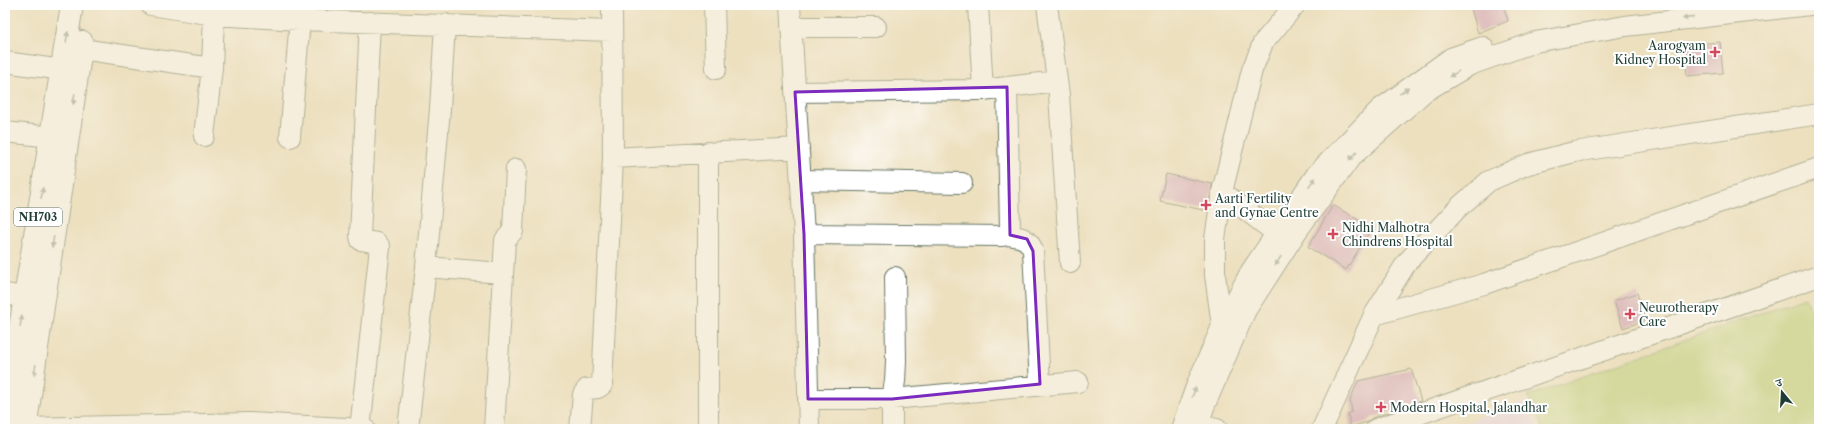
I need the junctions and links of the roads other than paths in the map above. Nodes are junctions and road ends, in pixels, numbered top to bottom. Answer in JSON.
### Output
{"nodes":[{"id":1,"x":72,"y":5,"type":"edge"},
{"id":2,"x":87,"y":5,"type":"edge"},
{"id":3,"x":151,"y":5,"type":"edge"},
{"id":4,"x":612,"y":5,"type":"edge"},
{"id":5,"x":714,"y":5,"type":"edge"},
{"id":6,"x":790,"y":5,"type":"edge"},
{"id":7,"x":978,"y":5,"type":"edge"},
{"id":8,"x":1046,"y":5,"type":"edge"},
{"id":9,"x":1295,"y":5,"type":"edge"},
{"id":10,"x":1686,"y":5,"type":"edge"},
{"id":11,"x":1810,"y":5,"type":"edge"},
{"id":12,"x":214,"y":15,"type":"junction"},
{"id":13,"x":300,"y":20,"type":"junction"},
{"id":14,"x":370,"y":22,"type":"junction"},
{"id":15,"x":445,"y":24,"type":"junction"},
{"id":16,"x":791,"y":27,"type":"junction"},
{"id":17,"x":876,"y":27,"type":"dead end"},
{"id":18,"x":612,"y":30,"type":"junction"},
{"id":19,"x":81,"y":49,"type":"junction"},
{"id":20,"x":5,"y":62,"type":"edge"},
{"id":21,"x":212,"y":68,"type":"junction"},
{"id":22,"x":716,"y":69,"type":"dead end"},
{"id":23,"x":70,"y":72,"type":"junction"},
{"id":24,"x":1057,"y":81,"type":"junction"},
{"id":25,"x":1007,"y":87,"type":"junction"},
{"id":26,"x":984,"y":90,"type":"junction"},
{"id":27,"x":795,"y":92,"type":"junction"},
{"id":28,"x":1819,"y":114,"type":"edge"},
{"id":29,"x":5,"y":132,"type":"edge"},
{"id":30,"x":204,"y":136,"type":"dead end"},
{"id":31,"x":290,"y":137,"type":"dead end"},
{"id":32,"x":52,"y":138,"type":"junction"},
{"id":33,"x":799,"y":148,"type":"junction"},
{"id":34,"x":708,"y":152,"type":"junction"},
{"id":35,"x":613,"y":158,"type":"junction"},
{"id":36,"x":1819,"y":168,"type":"edge"},
{"id":37,"x":516,"y":169,"type":"dead end"},
{"id":38,"x":801,"y":180,"type":"junction"},
{"id":39,"x":962,"y":183,"type":"dead end"},
{"id":40,"x":1222,"y":192,"type":"junction"},
{"id":41,"x":1276,"y":233,"type":"junction"},
{"id":42,"x":804,"y":234,"type":"junction"},
{"id":43,"x":1008,"y":235,"type":"junction"},
{"id":44,"x":1070,"y":264,"type":"dead end"},
{"id":45,"x":426,"y":267,"type":"junction"},
{"id":46,"x":502,"y":273,"type":"junction"},
{"id":47,"x":1819,"y":276,"type":"edge"},
{"id":48,"x":895,"y":277,"type":"dead end"},
{"id":49,"x":15,"y":295,"type":"edge"},
{"id":50,"x":1374,"y":315,"type":"junction"},
{"id":51,"x":1222,"y":326,"type":"junction"},
{"id":52,"x":11,"y":346,"type":"edge"},
{"id":53,"x":1078,"y":382,"type":"dead end"},
{"id":54,"x":1040,"y":384,"type":"junction"},
{"id":55,"x":808,"y":398,"type":"junction"},
{"id":56,"x":892,"y":399,"type":"junction"},
{"id":57,"x":14,"y":427,"type":"edge"},
{"id":58,"x":1198,"y":428,"type":"edge"},
{"id":59,"x":1385,"y":428,"type":"edge"},
{"id":60,"x":360,"y":429,"type":"edge"},
{"id":61,"x":365,"y":429,"type":"edge"},
{"id":62,"x":408,"y":429,"type":"edge"},
{"id":63,"x":494,"y":429,"type":"edge"},
{"id":64,"x":580,"y":429,"type":"edge"},
{"id":65,"x":708,"y":429,"type":"edge"},
{"id":66,"x":808,"y":429,"type":"edge"},
{"id":67,"x":892,"y":429,"type":"edge"},
{"id":68,"x":1322,"y":429,"type":"edge"}],
"edges":[{"from":23,"to":1,"type":"highway","number":"NH703","one_way":true},
{"from":2,"to":19,"type":"highway","number":"NH703"},
{"from":3,"to":12,"type":"street"},
{"from":4,"to":18,"type":"street"},
{"from":5,"to":22,"type":"street"},
{"from":6,"to":16,"type":"street"},
{"from":7,"to":26,"type":"street"},
{"from":8,"to":24,"type":"street"},
{"from":9,"to":40,"type":"street"},
{"from":41,"to":10,"type":"street","one_way":true},
{"from":11,"to":58,"type":"street","one_way":true},
{"from":12,"to":13,"type":"street"},
{"from":12,"to":21,"type":"street"},
{"from":13,"to":14,"type":"street"},
{"from":13,"to":31,"type":"street"},
{"from":14,"to":15,"type":"street"},
{"from":14,"to":60,"type":"street"},
{"from":15,"to":18,"type":"street"},
{"from":15,"to":45,"type":"street"},
{"from":16,"to":17,"type":"street"},
{"from":16,"to":27,"type":"street"},
{"from":18,"to":35,"type":"street"},
{"from":19,"to":21,"type":"street"},
{"from":19,"to":23,"type":"highway","number":"NH703"},
{"from":20,"to":23,"type":"street"},
{"from":21,"to":30,"type":"street"},
{"from":23,"to":32,"type":"highway","number":"NH703"},
{"from":23,"to":57,"type":"highway","number":"NH703","one_way":true},
{"from":24,"to":25,"type":"street"},
{"from":24,"to":44,"type":"street"},
{"from":25,"to":26,"type":"street"},
{"from":25,"to":43,"type":"street"},
{"from":26,"to":27,"type":"street"},
{"from":27,"to":33,"type":"street"},
{"from":28,"to":50,"type":"street"},
{"from":29,"to":32,"type":"street"},
{"from":49,"to":32,"type":"highway","number":"NH703","one_way":true},
{"from":33,"to":34,"type":"street"},
{"from":33,"to":38,"type":"street"},
{"from":34,"to":35,"type":"street"},
{"from":34,"to":65,"type":"street"},
{"from":35,"to":64,"type":"street"},
{"from":36,"to":50,"type":"street"},
{"from":37,"to":46,"type":"street"},
{"from":38,"to":39,"type":"street"},
{"from":38,"to":42,"type":"street"},
{"from":40,"to":41,"type":"street"},
{"from":40,"to":51,"type":"street"},
{"from":41,"to":51,"type":"street"},
{"from":42,"to":43,"type":"street"},
{"from":42,"to":55,"type":"street"},
{"from":43,"to":54,"type":"street"},
{"from":45,"to":46,"type":"street"},
{"from":45,"to":62,"type":"street"},
{"from":46,"to":63,"type":"street"},
{"from":47,"to":59,"type":"street"},
{"from":48,"to":56,"type":"street"},
{"from":52,"to":49,"type":"highway","number":"NH703","one_way":true},
{"from":50,"to":68,"type":"street"},
{"from":58,"to":51,"type":"street","one_way":true},
{"from":52,"to":57,"type":"highway","number":"NH703"},
{"from":53,"to":54,"type":"street"},
{"from":54,"to":56,"type":"street"},
{"from":55,"to":56,"type":"street"},
{"from":55,"to":66,"type":"street"},
{"from":56,"to":67,"type":"street"},
{"from":57,"to":60,"type":"street"},
{"from":60,"to":61,"type":"street"}]}
